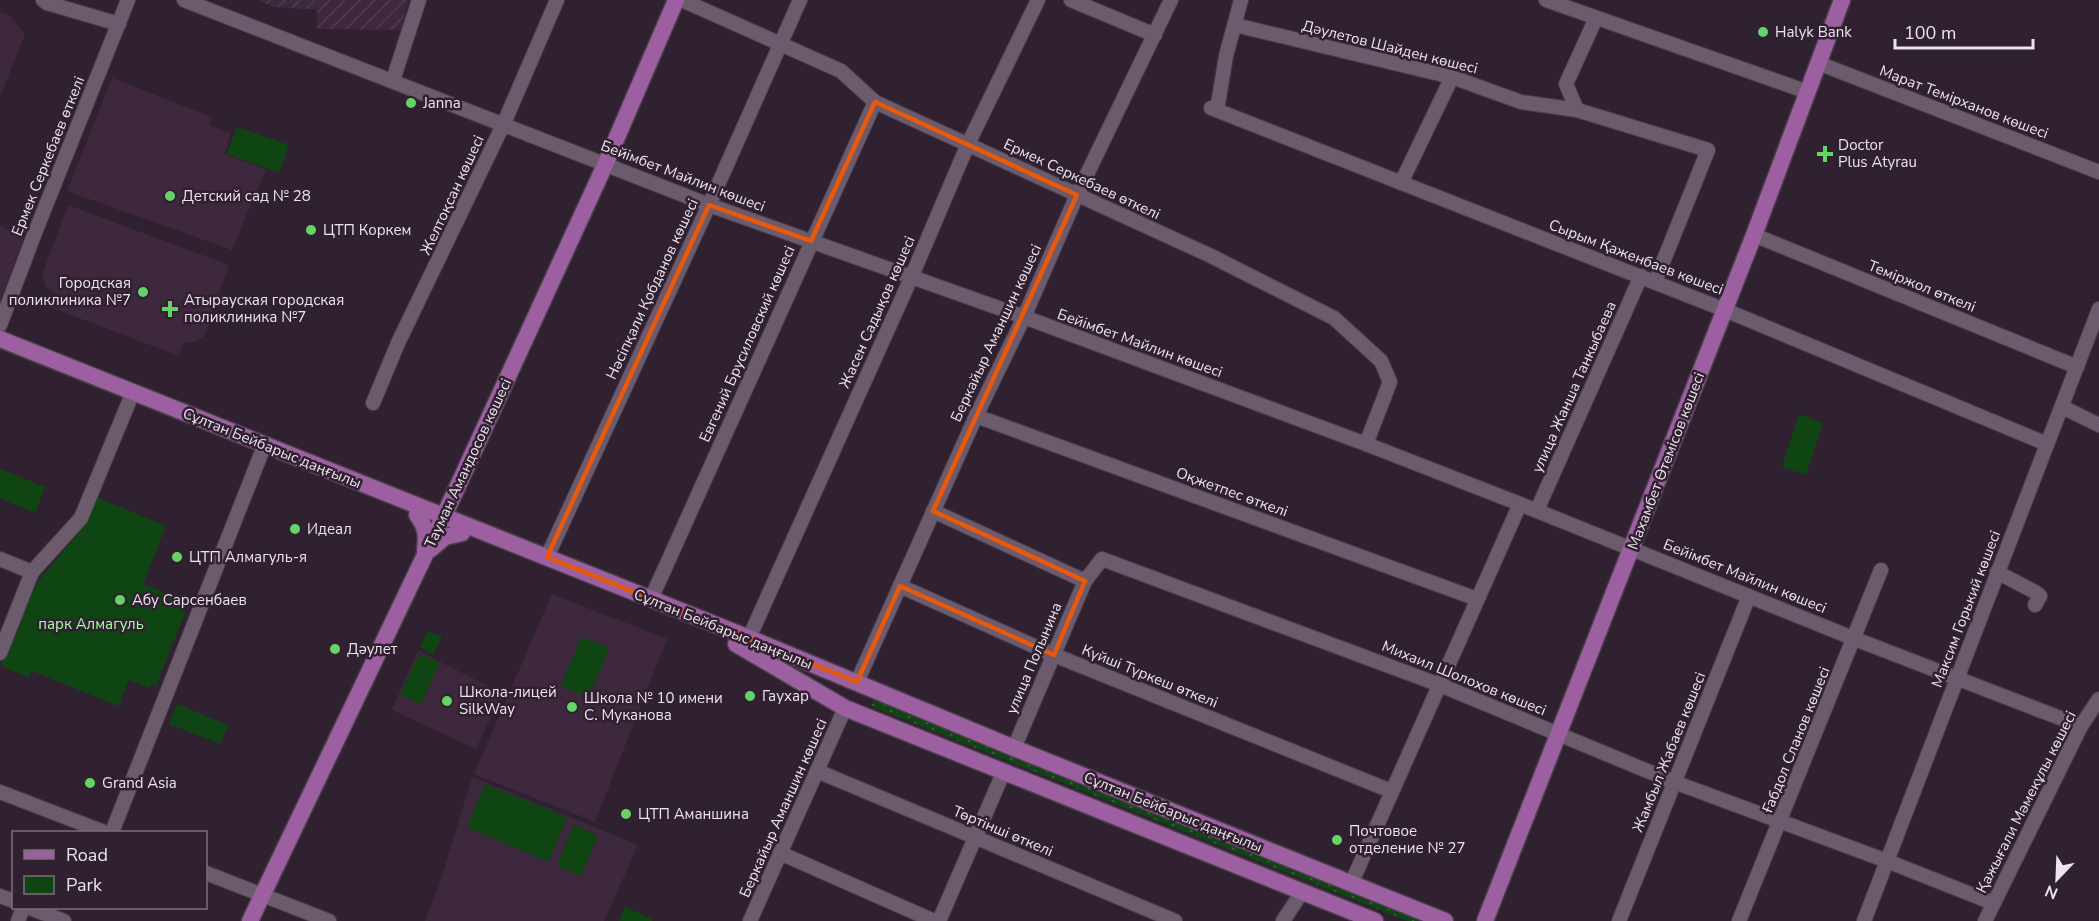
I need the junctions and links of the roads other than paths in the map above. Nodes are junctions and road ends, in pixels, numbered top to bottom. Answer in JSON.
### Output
{"nodes":[{"id":1,"x":43,"y":0,"type":"edge"},
{"id":2,"x":128,"y":0,"type":"edge"},
{"id":3,"x":184,"y":0,"type":"edge"},
{"id":4,"x":419,"y":0,"type":"edge"},
{"id":5,"x":556,"y":0,"type":"edge"},
{"id":6,"x":676,"y":0,"type":"edge"},
{"id":7,"x":682,"y":0,"type":"edge"},
{"id":8,"x":800,"y":0,"type":"edge"},
{"id":9,"x":1038,"y":0,"type":"edge"},
{"id":10,"x":1071,"y":0,"type":"edge"},
{"id":11,"x":1171,"y":0,"type":"edge"},
{"id":12,"x":1241,"y":0,"type":"edge"},
{"id":13,"x":1546,"y":0,"type":"edge"},
{"id":14,"x":1842,"y":0,"type":"edge"},
{"id":15,"x":1596,"y":18,"type":"junction"},
{"id":16,"x":119,"y":24,"type":"junction"},
{"id":17,"x":1235,"y":26,"type":"junction"},
{"id":18,"x":1155,"y":35,"type":"junction"},
{"id":19,"x":781,"y":43,"type":"junction"},
{"id":20,"x":1818,"y":63,"type":"junction"},
{"id":21,"x":1452,"y":77,"type":"junction"},
{"id":22,"x":393,"y":80,"type":"junction"},
{"id":23,"x":1808,"y":92,"type":"junction"},
{"id":24,"x":875,"y":102,"type":"junction"},
{"id":25,"x":1577,"y":110,"type":"junction"},
{"id":26,"x":504,"y":123,"type":"junction"},
{"id":27,"x":969,"y":144,"type":"junction"},
{"id":28,"x":605,"y":165,"type":"junction"},
{"id":29,"x":2099,"y":171,"type":"edge"},
{"id":30,"x":1401,"y":183,"type":"junction"},
{"id":31,"x":1077,"y":195,"type":"junction"},
{"id":32,"x":710,"y":205,"type":"junction"},
{"id":33,"x":1754,"y":235,"type":"junction"},
{"id":34,"x":811,"y":241,"type":"junction"},
{"id":35,"x":1641,"y":276,"type":"junction"},
{"id":36,"x":911,"y":278,"type":"junction"},
{"id":37,"x":1655,"y":282,"type":"junction"},
{"id":38,"x":1725,"y":309,"type":"junction"},
{"id":39,"x":2099,"y":309,"type":"edge"},
{"id":40,"x":1023,"y":317,"type":"junction"},
{"id":41,"x":0,"y":325,"type":"edge"},
{"id":42,"x":0,"y":339,"type":"edge"},
{"id":43,"x":0,"y":349,"type":"edge"},
{"id":44,"x":2077,"y":367,"type":"junction"},
{"id":45,"x":132,"y":396,"type":"junction"},
{"id":46,"x":373,"y":403,"type":"dead end"},
{"id":47,"x":2062,"y":407,"type":"junction"},
{"id":48,"x":976,"y":416,"type":"junction"},
{"id":49,"x":2099,"y":424,"type":"edge"},
{"id":50,"x":1366,"y":444,"type":"junction"},
{"id":51,"x":2047,"y":444,"type":"junction"},
{"id":52,"x":264,"y":449,"type":"junction"},
{"id":53,"x":456,"y":489,"type":"junction"},
{"id":54,"x":1520,"y":504,"type":"junction"},
{"id":55,"x":1537,"y":510,"type":"junction"},
{"id":56,"x":418,"y":511,"type":"junction"},
{"id":57,"x":933,"y":511,"type":"junction"},
{"id":58,"x":441,"y":520,"type":"junction"},
{"id":59,"x":464,"y":529,"type":"junction"},
{"id":60,"x":1632,"y":548,"type":"junction"},
{"id":61,"x":424,"y":557,"type":"junction"},
{"id":62,"x":547,"y":557,"type":"junction"},
{"id":63,"x":0,"y":559,"type":"edge"},
{"id":64,"x":1881,"y":570,"type":"dead end"},
{"id":65,"x":32,"y":572,"type":"junction"},
{"id":66,"x":1997,"y":572,"type":"junction"},
{"id":67,"x":1085,"y":581,"type":"junction"},
{"id":68,"x":900,"y":586,"type":"junction"},
{"id":69,"x":1749,"y":596,"type":"junction"},
{"id":70,"x":651,"y":599,"type":"junction"},
{"id":71,"x":1477,"y":599,"type":"junction"},
{"id":72,"x":2035,"y":605,"type":"dead end"},
{"id":73,"x":749,"y":638,"type":"junction"},
{"id":74,"x":1855,"y":639,"type":"junction"},
{"id":75,"x":0,"y":653,"type":"edge"},
{"id":76,"x":1054,"y":655,"type":"junction"},
{"id":77,"x":831,"y":674,"type":"junction"},
{"id":78,"x":1956,"y":678,"type":"junction"},
{"id":79,"x":856,"y":682,"type":"junction"},
{"id":80,"x":1440,"y":685,"type":"junction"},
{"id":81,"x":824,"y":695,"type":"junction"},
{"id":82,"x":2099,"y":699,"type":"edge"},
{"id":83,"x":846,"y":708,"type":"junction"},
{"id":84,"x":2081,"y":726,"type":"junction"},
{"id":85,"x":1558,"y":734,"type":"junction"},
{"id":86,"x":1014,"y":748,"type":"junction"},
{"id":87,"x":817,"y":771,"type":"junction"},
{"id":88,"x":1004,"y":771,"type":"junction"},
{"id":89,"x":1674,"y":782,"type":"junction"},
{"id":90,"x":1391,"y":791,"type":"junction"},
{"id":91,"x":0,"y":792,"type":"edge"},
{"id":92,"x":1780,"y":823,"type":"junction"},
{"id":93,"x":101,"y":831,"type":"edge"},
{"id":94,"x":112,"y":831,"type":"edge"},
{"id":95,"x":976,"y":837,"type":"junction"},
{"id":96,"x":780,"y":854,"type":"junction"},
{"id":97,"x":1887,"y":861,"type":"junction"},
{"id":98,"x":207,"y":873,"type":"edge"},
{"id":99,"x":1351,"y":884,"type":"junction"},
{"id":100,"x":1302,"y":892,"type":"junction"},
{"id":101,"x":261,"y":895,"type":"junction"},
{"id":102,"x":1993,"y":903,"type":"junction"},
{"id":103,"x":33,"y":909,"type":"edge"},
{"id":104,"x":1364,"y":919,"type":"edge"},
{"id":105,"x":64,"y":921,"type":"edge"},
{"id":106,"x":250,"y":921,"type":"edge"},
{"id":107,"x":329,"y":921,"type":"edge"},
{"id":108,"x":750,"y":921,"type":"edge"},
{"id":109,"x":934,"y":921,"type":"edge"},
{"id":110,"x":939,"y":921,"type":"edge"},
{"id":111,"x":1176,"y":921,"type":"edge"},
{"id":112,"x":1283,"y":921,"type":"edge"},
{"id":113,"x":1445,"y":921,"type":"edge"},
{"id":114,"x":1485,"y":921,"type":"edge"},
{"id":115,"x":1619,"y":921,"type":"edge"},
{"id":116,"x":1739,"y":921,"type":"edge"},
{"id":117,"x":1864,"y":921,"type":"edge"},
{"id":118,"x":1985,"y":921,"type":"edge"}],
"edges":[{"from":1,"to":16,"type":"street"},
{"from":2,"to":16,"type":"street","name":"Ермек Серкебаев өткелі"},
{"from":3,"to":22,"type":"street","name":"Бейімбет Майлин көшесі"},
{"from":4,"to":22,"type":"street"},
{"from":5,"to":26,"type":"street","name":"Желтоқсан көшесі"},
{"from":6,"to":28,"type":"main road","name":"Тауман Амандосов көшесі"},
{"from":7,"to":19,"type":"street","name":"Ермек Серкебаев өткелі"},
{"from":8,"to":19,"type":"street","name":"Нәсіпқали Қобданов көшесі"},
{"from":9,"to":27,"type":"street","name":"Жасен Садықов көшесі"},
{"from":10,"to":18,"type":"street"},
{"from":11,"to":18,"type":"street","name":"Беркайыр Аманшин көшесі"},
{"from":12,"to":17,"type":"street"},
{"from":13,"to":15,"type":"street"},
{"from":14,"to":20,"type":"main road","name":"Махамбет Өтемісов көшесі"},
{"from":15,"to":23,"type":"street"},
{"from":15,"to":25,"type":"street"},
{"from":16,"to":41,"type":"street","name":"Ермек Серкебаев өткелі"},
{"from":17,"to":21,"type":"street","name":"Дәулетов Шайден көшесі"},
{"from":17,"to":30,"type":"street","name":"Сырым Қаженбаев көшесі"},
{"from":18,"to":31,"type":"street","name":"Беркайыр Аманшин көшесі"},
{"from":19,"to":24,"type":"street","name":"Ермек Серкебаев өткелі"},
{"from":19,"to":32,"type":"street","name":"Нәсіпқали Қобданов көшесі"},
{"from":20,"to":23,"type":"main road","name":"Махамбет Өтемісов көшесі"},
{"from":20,"to":29,"type":"street","name":"Марат Темірханов көшесі"},
{"from":21,"to":25,"type":"street","name":"Дәулетов Шайден көшесі"},
{"from":21,"to":30,"type":"street"},
{"from":22,"to":26,"type":"street","name":"Бейімбет Майлин көшесі"},
{"from":23,"to":33,"type":"main road","name":"Махамбет Өтемісов көшесі"},
{"from":24,"to":27,"type":"street","name":"Ермек Серкебаев өткелі"},
{"from":24,"to":34,"type":"street","name":"Евгений Брусиловский көшесі"},
{"from":25,"to":37,"type":"street","name":"Дәулетов Шайден көшесі"},
{"from":26,"to":28,"type":"street","name":"Бейімбет Майлин көшесі"},
{"from":26,"to":46,"type":"street","name":"Желтоқсан көшесі"},
{"from":27,"to":31,"type":"street","name":"Ермек Серкебаев өткелі"},
{"from":27,"to":36,"type":"street","name":"Жасен Садықов көшесі"},
{"from":28,"to":32,"type":"street","name":"Бейімбет Майлин көшесі"},
{"from":28,"to":53,"type":"main road","name":"Тауман Амандосов көшесі"},
{"from":30,"to":35,"type":"street","name":"Сырым Қаженбаев көшесі"},
{"from":31,"to":40,"type":"street","name":"Беркайыр Аманшин көшесі"},
{"from":31,"to":50,"type":"street","name":"Ермек Серкебаев өткелі"},
{"from":32,"to":34,"type":"street","name":"Бейімбет Майлин көшесі"},
{"from":32,"to":62,"type":"street","name":"Нәсіпқали Қобданов көшесі"},
{"from":33,"to":38,"type":"main road","name":"Махамбет Өтемісов көшесі"},
{"from":33,"to":44,"type":"street","name":"Теміржол өткелі"},
{"from":34,"to":36,"type":"street","name":"Бейімбет Майлин көшесі"},
{"from":34,"to":70,"type":"street","name":"Евгений Брусиловский көшесі"},
{"from":35,"to":37,"type":"street","name":"Сырым Қаженбаев көшесі"},
{"from":35,"to":55,"type":"street","name":"улица Жанша Танкыбаева"},
{"from":36,"to":40,"type":"street","name":"Бейімбет Майлин көшесі"},
{"from":36,"to":73,"type":"street","name":"Жасен Садықов көшесі"},
{"from":37,"to":38,"type":"street","name":"Сырым Қаженбаев көшесі"},
{"from":38,"to":51,"type":"street","name":"Сырым Қаженбаев көшесі"},
{"from":38,"to":60,"type":"main road","name":"Махамбет Өтемісов көшесі"},
{"from":39,"to":44,"type":"street","name":"Максим Горький көшесі"},
{"from":40,"to":48,"type":"street","name":"Беркайыр Аманшин көшесі"},
{"from":40,"to":50,"type":"street","name":"Бейімбет Майлин көшесі"},
{"from":42,"to":45,"type":"main road","name":"Сұлтан Бейбарыс даңғылы"},
{"from":43,"to":45,"type":"main road","name":"Сұлтан Бейбарыс даңғылы"},
{"from":44,"to":47,"type":"street","name":"Максим Горький көшесі"},
{"from":45,"to":52,"type":"main road","name":"Сұлтан Бейбарыс даңғылы"},
{"from":45,"to":65,"type":"street"},
{"from":47,"to":49,"type":"street"},
{"from":47,"to":51,"type":"street","name":"Максим Горький көшесі"},
{"from":48,"to":57,"type":"street","name":"Беркайыр Аманшин көшесі"},
{"from":48,"to":71,"type":"street","name":"Оқжетпес өткелі"},
{"from":50,"to":54,"type":"street","name":"Бейімбет Майлин көшесі"},
{"from":51,"to":66,"type":"street","name":"Максим Горький көшесі"},
{"from":52,"to":56,"type":"main road","name":"Сұлтан Бейбарыс даңғылы"},
{"from":52,"to":94,"type":"street"},
{"from":53,"to":56,"type":"main road"},
{"from":53,"to":58,"type":"main road","name":"Тауман Амандосов көшесі"},
{"from":53,"to":59,"type":"main road"},
{"from":54,"to":55,"type":"street","name":"Бейімбет Майлин көшесі"},
{"from":54,"to":71,"type":"street"},
{"from":55,"to":60,"type":"street","name":"Бейімбет Майлин көшесі"},
{"from":56,"to":58,"type":"main road","name":"Сұлтан Бейбарыс даңғылы"},
{"from":56,"to":61,"type":"main road"},
{"from":57,"to":67,"type":"street"},
{"from":57,"to":68,"type":"street","name":"Беркайыр Аманшин көшесі"},
{"from":58,"to":59,"type":"main road","name":"Сұлтан Бейбарыс даңғылы"},
{"from":58,"to":61,"type":"main road","name":"Тауман Амандосов көшесі"},
{"from":59,"to":61,"type":"main road"},
{"from":59,"to":62,"type":"main road","name":"Сұлтан Бейбарыс даңғылы"},
{"from":59,"to":81,"type":"main road","name":"Сұлтан Бейбарыс даңғылы"},
{"from":60,"to":69,"type":"street","name":"Бейімбет Майлин көшесі"},
{"from":60,"to":85,"type":"main road","name":"Махамбет Өтемісов көшесі"},
{"from":61,"to":101,"type":"main road","name":"Тауман Амандосов көшесі"},
{"from":62,"to":70,"type":"main road","name":"Сұлтан Бейбарыс даңғылы"},
{"from":63,"to":65,"type":"street"},
{"from":64,"to":74,"type":"street","name":"Ғабдол Сланов көшесі"},
{"from":65,"to":75,"type":"street"},
{"from":66,"to":72,"type":"street"},
{"from":66,"to":78,"type":"street","name":"Максим Горький көшесі"},
{"from":67,"to":76,"type":"street","name":"улица Полынина"},
{"from":67,"to":80,"type":"street","name":"Михаил Шолохов көшесі"},
{"from":68,"to":76,"type":"street","name":"Күйші Түркеш өткелі"},
{"from":68,"to":79,"type":"street","name":"Беркайыр Аманшин көшесі"},
{"from":69,"to":74,"type":"street","name":"Бейімбет Майлин көшесі"},
{"from":69,"to":89,"type":"street","name":"Жамбыл Жабаев көшесі"},
{"from":70,"to":73,"type":"main road","name":"Сұлтан Бейбарыс даңғылы"},
{"from":71,"to":80,"type":"street"},
{"from":73,"to":77,"type":"main road","name":"Сұлтан Бейбарыс даңғылы"},
{"from":74,"to":78,"type":"street","name":"Бейімбет Майлин көшесі"},
{"from":74,"to":92,"type":"street","name":"Ғабдол Сланов көшесі"},
{"from":76,"to":86,"type":"street","name":"улица Полынина"},
{"from":76,"to":90,"type":"street","name":"Күйші Түркеш өткелі"},
{"from":77,"to":79,"type":"main road","name":"Сұлтан Бейбарыс даңғылы"},
{"from":77,"to":81,"type":"main road"},
{"from":78,"to":84,"type":"street","name":"Бейімбет Майлин көшесі"},
{"from":78,"to":97,"type":"street","name":"Максим Горький көшесі"},
{"from":79,"to":86,"type":"main road","name":"Сұлтан Бейбарыс даңғылы"},
{"from":80,"to":85,"type":"street","name":"Михаил Шолохов көшесі"},
{"from":80,"to":90,"type":"street"},
{"from":81,"to":83,"type":"main road","name":"Сұлтан Бейбарыс даңғылы"},
{"from":82,"to":84,"type":"street","name":"Қажығали Мәмекұлы көшесі"},
{"from":83,"to":87,"type":"street","name":"Беркайыр Аманшин көшесі"},
{"from":83,"to":88,"type":"main road","name":"Сұлтан Бейбарыс даңғылы"},
{"from":84,"to":102,"type":"street","name":"Қажығали Мәмекұлы көшесі"},
{"from":85,"to":89,"type":"street","name":"Михаил Шолохов көшесі"},
{"from":85,"to":114,"type":"main road","name":"Махамбет Өтемісов көшесі"},
{"from":86,"to":99,"type":"main road","name":"Сұлтан Бейбарыс даңғылы"},
{"from":87,"to":95,"type":"street","name":"Төртінші өткелі"},
{"from":87,"to":96,"type":"street","name":"Беркайыр Аманшин көшесі"},
{"from":88,"to":95,"type":"street"},
{"from":88,"to":100,"type":"main road","name":"Сұлтан Бейбарыс даңғылы"},
{"from":89,"to":92,"type":"street","name":"Михаил Шолохов көшесі"},
{"from":89,"to":115,"type":"street","name":"Жамбыл Жабаев көшесі"},
{"from":90,"to":99,"type":"street"},
{"from":91,"to":93,"type":"street"},
{"from":92,"to":97,"type":"street","name":"Михаил Шолохов көшесі"},
{"from":92,"to":116,"type":"street","name":"Ғабдол Сланов көшесі"},
{"from":95,"to":110,"type":"street"},
{"from":95,"to":111,"type":"street","name":"Төртінші өткелі"},
{"from":96,"to":108,"type":"street","name":"Беркайыр Аманшин көшесі"},
{"from":96,"to":109,"type":"street"},
{"from":97,"to":102,"type":"street","name":"Михаил Шолохов көшесі"},
{"from":97,"to":117,"type":"street","name":"Максим Горький көшесі"},
{"from":98,"to":101,"type":"street"},
{"from":99,"to":113,"type":"main road","name":"Сұлтан Бейбарыс даңғылы"},
{"from":100,"to":104,"type":"main road","name":"Сұлтан Бейбарыс даңғылы"},
{"from":100,"to":112,"type":"street"},
{"from":101,"to":106,"type":"main road","name":"Тауман Амандосов көшесі"},
{"from":101,"to":107,"type":"street"},
{"from":102,"to":118,"type":"street","name":"Қажығали Мәмекұлы көшесі"},
{"from":103,"to":105,"type":"street"}]}
